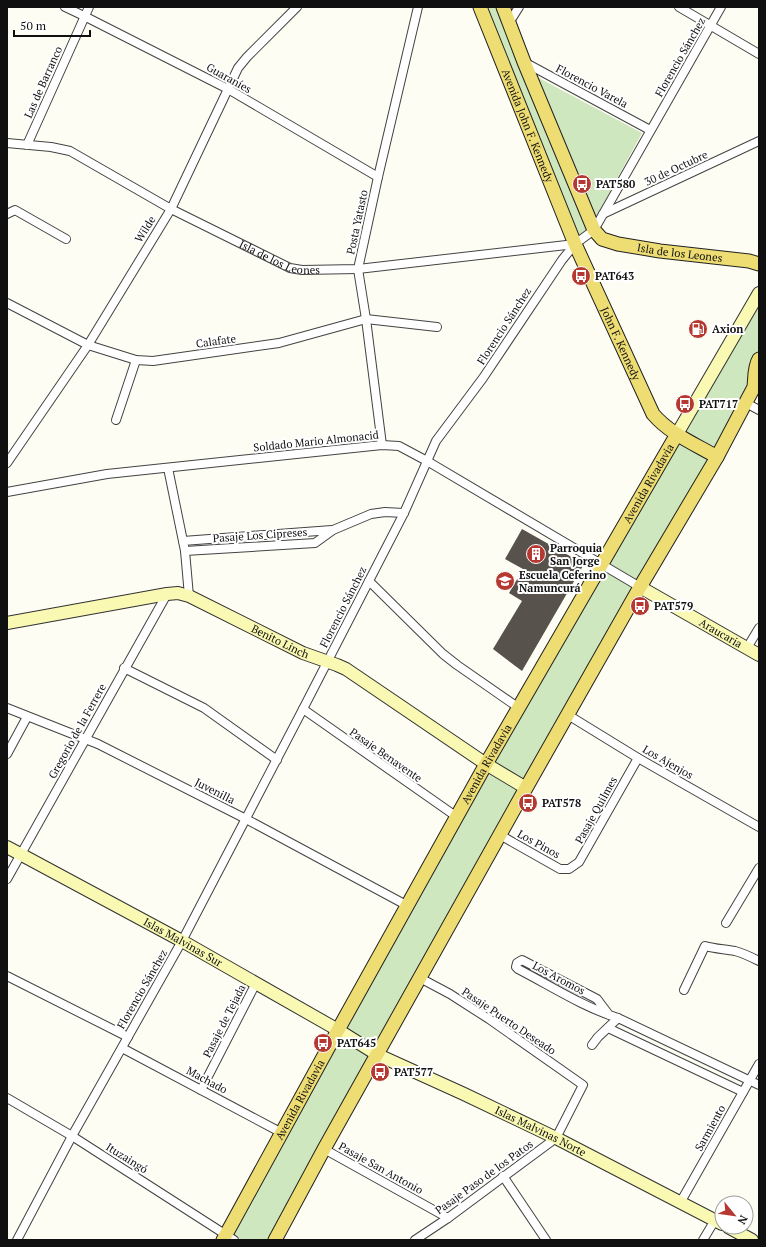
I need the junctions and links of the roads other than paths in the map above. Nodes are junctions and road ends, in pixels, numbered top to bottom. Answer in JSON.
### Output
{"nodes":[{"id":1,"x":65,"y":7,"type":"edge"},
{"id":2,"x":89,"y":7,"type":"edge"},
{"id":3,"x":297,"y":7,"type":"edge"},
{"id":4,"x":418,"y":7,"type":"edge"},
{"id":5,"x":480,"y":7,"type":"edge"},
{"id":6,"x":503,"y":7,"type":"edge"},
{"id":7,"x":519,"y":7,"type":"edge"},
{"id":8,"x":679,"y":7,"type":"edge"},
{"id":9,"x":721,"y":7,"type":"edge"},
{"id":10,"x":84,"y":16,"type":"junction"},
{"id":11,"x":509,"y":22,"type":"junction"},
{"id":12,"x":711,"y":25,"type":"junction"},
{"id":13,"x":759,"y":54,"type":"edge"},
{"id":14,"x":524,"y":62,"type":"junction"},
{"id":15,"x":228,"y":89,"type":"junction"},
{"id":16,"x":650,"y":130,"type":"junction"},
{"id":17,"x":759,"y":141,"type":"edge"},
{"id":18,"x":7,"y":143,"type":"edge"},
{"id":19,"x":27,"y":145,"type":"junction"},
{"id":20,"x":378,"y":177,"type":"junction"},
{"id":21,"x":171,"y":209,"type":"junction"},
{"id":22,"x":7,"y":214,"type":"edge"},
{"id":23,"x":603,"y":214,"type":"junction"},
{"id":24,"x":598,"y":234,"type":"junction"},
{"id":25,"x":66,"y":239,"type":"dead end"},
{"id":26,"x":575,"y":244,"type":"junction"},
{"id":27,"x":759,"y":264,"type":"edge"},
{"id":28,"x":358,"y":269,"type":"junction"},
{"id":29,"x":759,"y":293,"type":"edge"},
{"id":30,"x":7,"y":303,"type":"edge"},
{"id":31,"x":366,"y":319,"type":"junction"},
{"id":32,"x":437,"y":327,"type":"dead end"},
{"id":33,"x":88,"y":345,"type":"junction"},
{"id":34,"x":759,"y":359,"type":"edge"},
{"id":35,"x":136,"y":360,"type":"junction"},
{"id":36,"x":757,"y":383,"type":"edge"},
{"id":37,"x":746,"y":403,"type":"junction"},
{"id":38,"x":759,"y":410,"type":"edge"},
{"id":39,"x":116,"y":420,"type":"dead end"},
{"id":40,"x":677,"y":434,"type":"junction"},
{"id":41,"x":382,"y":445,"type":"junction"},
{"id":42,"x":717,"y":457,"type":"junction"},
{"id":43,"x":427,"y":461,"type":"junction"},
{"id":44,"x":7,"y":463,"type":"edge"},
{"id":45,"x":168,"y":468,"type":"junction"},
{"id":46,"x":7,"y":492,"type":"edge"},
{"id":47,"x":404,"y":513,"type":"junction"},
{"id":48,"x":333,"y":530,"type":"junction"},
{"id":49,"x":183,"y":541,"type":"junction"},
{"id":50,"x":185,"y":551,"type":"junction"},
{"id":51,"x":602,"y":565,"type":"junction"},
{"id":52,"x":369,"y":581,"type":"junction"},
{"id":53,"x":640,"y":586,"type":"junction"},
{"id":54,"x":167,"y":594,"type":"junction"},
{"id":55,"x":188,"y":596,"type":"junction"},
{"id":56,"x":7,"y":623,"type":"edge"},
{"id":57,"x":759,"y":628,"type":"edge"},
{"id":58,"x":747,"y":648,"type":"junction"},
{"id":59,"x":759,"y":656,"type":"edge"},
{"id":60,"x":328,"y":662,"type":"junction"},
{"id":61,"x":124,"y":668,"type":"junction"},
{"id":62,"x":7,"y":708,"type":"edge"},
{"id":63,"x":519,"y":708,"type":"junction"},
{"id":64,"x":303,"y":709,"type":"junction"},
{"id":65,"x":568,"y":715,"type":"junction"},
{"id":66,"x":27,"y":717,"type":"junction"},
{"id":67,"x":85,"y":740,"type":"junction"},
{"id":68,"x":7,"y":754,"type":"edge"},
{"id":69,"x":638,"y":758,"type":"junction"},
{"id":70,"x":277,"y":760,"type":"junction"},
{"id":71,"x":486,"y":764,"type":"junction"},
{"id":72,"x":526,"y":788,"type":"junction"},
{"id":73,"x":456,"y":817,"type":"junction"},
{"id":74,"x":246,"y":819,"type":"junction"},
{"id":75,"x":759,"y":826,"type":"edge"},
{"id":76,"x":500,"y":835,"type":"junction"},
{"id":77,"x":7,"y":848,"type":"edge"},
{"id":78,"x":20,"y":854,"type":"junction"},
{"id":79,"x":759,"y":868,"type":"edge"},
{"id":80,"x":569,"y":869,"type":"joint"},
{"id":81,"x":7,"y":879,"type":"edge"},
{"id":82,"x":408,"y":906,"type":"junction"},
{"id":83,"x":726,"y":923,"type":"dead end"},
{"id":84,"x":182,"y":941,"type":"junction"},
{"id":85,"x":759,"y":961,"type":"edge"},
{"id":86,"x":7,"y":976,"type":"edge"},
{"id":87,"x":420,"y":978,"type":"junction"},
{"id":88,"x":256,"y":983,"type":"junction"},
{"id":89,"x":684,"y":990,"type":"dead end"},
{"id":90,"x":609,"y":1014,"type":"junction"},
{"id":91,"x":618,"y":1018,"type":"junction"},
{"id":92,"x":608,"y":1028,"type":"junction"},
{"id":93,"x":338,"y":1030,"type":"junction"},
{"id":94,"x":128,"y":1037,"type":"junction"},
{"id":95,"x":357,"y":1042,"type":"joint"},
{"id":96,"x":592,"y":1045,"type":"dead end"},
{"id":97,"x":122,"y":1048,"type":"junction"},
{"id":98,"x":378,"y":1055,"type":"junction"},
{"id":99,"x":759,"y":1064,"type":"edge"},
{"id":100,"x":749,"y":1081,"type":"junction"},
{"id":101,"x":583,"y":1086,"type":"joint"},
{"id":102,"x":759,"y":1086,"type":"edge"},
{"id":103,"x":202,"y":1090,"type":"junction"},
{"id":104,"x":743,"y":1092,"type":"junction"},
{"id":105,"x":7,"y":1098,"type":"edge"},
{"id":106,"x":282,"y":1133,"type":"junction"},
{"id":107,"x":72,"y":1136,"type":"junction"},
{"id":108,"x":556,"y":1138,"type":"junction"},
{"id":109,"x":324,"y":1149,"type":"junction"},
{"id":110,"x":503,"y":1176,"type":"junction"},
{"id":111,"x":680,"y":1203,"type":"junction"},
{"id":112,"x":448,"y":1218,"type":"junction"},
{"id":113,"x":714,"y":1220,"type":"edge"},
{"id":114,"x":714,"y":1227,"type":"edge"},
{"id":115,"x":743,"y":1235,"type":"edge"},
{"id":116,"x":228,"y":1238,"type":"edge"},
{"id":117,"x":17,"y":1240,"type":"edge"},
{"id":118,"x":275,"y":1240,"type":"edge"},
{"id":119,"x":415,"y":1240,"type":"edge"},
{"id":120,"x":546,"y":1240,"type":"edge"},
{"id":121,"x":703,"y":1240,"type":"edge"},
{"id":122,"x":752,"y":1240,"type":"edge"}],
"edges":[{"from":1,"to":10,"type":"street","name":"Guaraníes"},
{"from":2,"to":10,"type":"street","name":"Las de Barranco"},
{"from":3,"to":15,"type":"street","name":"Wilde"},
{"from":4,"to":20,"type":"street","name":"Posta Yatasto"},
{"from":5,"to":26,"type":"main road","name":"Avenida John F. Kennedy"},
{"from":6,"to":11,"type":"main road","name":"Avenida John F. Kennedy"},
{"from":7,"to":11,"type":"street"},
{"from":8,"to":12,"type":"street"},
{"from":9,"to":12,"type":"street","name":"Florencio Sánchez"},
{"from":10,"to":15,"type":"street","name":"Guaraníes"},
{"from":10,"to":19,"type":"street","name":"Las de Barranco"},
{"from":11,"to":14,"type":"main road","name":"Avenida John F. Kennedy"},
{"from":12,"to":13,"type":"street"},
{"from":12,"to":16,"type":"street","name":"Florencio Sánchez"},
{"from":14,"to":16,"type":"street","name":"Florencio Varela"},
{"from":14,"to":24,"type":"main road","name":"Avenida John F. Kennedy"},
{"from":15,"to":20,"type":"street","name":"Guaraníes"},
{"from":15,"to":21,"type":"street","name":"Wilde"},
{"from":16,"to":23,"type":"street","name":"Florencio Sánchez"},
{"from":17,"to":23,"type":"street","name":"30 de Octubre"},
{"from":18,"to":19,"type":"street","name":"Isla de los Leones"},
{"from":19,"to":21,"type":"street","name":"Isla de los Leones"},
{"from":20,"to":28,"type":"street","name":"Posta Yatasto"},
{"from":21,"to":28,"type":"street","name":"Isla de los Leones"},
{"from":21,"to":33,"type":"street","name":"Wilde"},
{"from":22,"to":25,"type":"street"},
{"from":23,"to":24,"type":"street","name":"Florencio Sánchez"},
{"from":24,"to":26,"type":"street","name":"Florencio Sánchez"},
{"from":24,"to":27,"type":"main road","name":"Isla de los Leones"},
{"from":26,"to":28,"type":"street","name":"Isla de los Leones"},
{"from":26,"to":40,"type":"main road","name":"John F. Kennedy"},
{"from":26,"to":43,"type":"street","name":"Florencio Sánchez"},
{"from":28,"to":31,"type":"street","name":"Posta Yatasto"},
{"from":29,"to":40,"type":"street","name":"Avenida Rivadavia"},
{"from":30,"to":33,"type":"street","name":"Calafate"},
{"from":31,"to":32,"type":"street","name":"Calafate"},
{"from":31,"to":35,"type":"street","name":"Calafate"},
{"from":31,"to":41,"type":"street","name":"Posta Yatasto"},
{"from":33,"to":35,"type":"street","name":"Calafate"},
{"from":33,"to":44,"type":"street","name":"Wilde"},
{"from":34,"to":36,"type":"main road"},
{"from":35,"to":39,"type":"street"},
{"from":36,"to":37,"type":"main road"},
{"from":37,"to":38,"type":"street"},
{"from":37,"to":42,"type":"main road"},
{"from":40,"to":42,"type":"main road"},
{"from":40,"to":51,"type":"main road","name":"Avenida Rivadavia"},
{"from":41,"to":43,"type":"street","name":"Soldado Mario Almonacid"},
{"from":41,"to":45,"type":"street","name":"Soldado Mario Almonacid"},
{"from":42,"to":53,"type":"main road"},
{"from":43,"to":47,"type":"street","name":"Florencio Sánchez"},
{"from":43,"to":51,"type":"street","name":"Soldado Mario Almonacid"},
{"from":45,"to":46,"type":"street","name":"Soldado Mario Almonacid"},
{"from":45,"to":49,"type":"street"},
{"from":47,"to":48,"type":"street","name":"Pasaje Los Cipreses"},
{"from":47,"to":52,"type":"street","name":"Florencio Sánchez"},
{"from":48,"to":49,"type":"street","name":"Pasaje Los Cipreses"},
{"from":48,"to":50,"type":"street","name":"Pasaje Los Cipreses"},
{"from":49,"to":50,"type":"street"},
{"from":50,"to":55,"type":"street"},
{"from":51,"to":53,"type":"street","name":"Soldado Mario Almonacid"},
{"from":51,"to":63,"type":"main road","name":"Avenida Rivadavia"},
{"from":52,"to":60,"type":"street","name":"Florencio Sánchez"},
{"from":52,"to":63,"type":"street"},
{"from":53,"to":58,"type":"street","name":"Araucaria"},
{"from":53,"to":65,"type":"main road"},
{"from":54,"to":55,"type":"street","name":"Benito Linch"},
{"from":54,"to":56,"type":"street","name":"Benito Linch"},
{"from":54,"to":61,"type":"street","name":"Gregorio de la Ferrere"},
{"from":55,"to":60,"type":"street","name":"Benito Linch"},
{"from":57,"to":58,"type":"street"},
{"from":58,"to":59,"type":"street","name":"Araucaria"},
{"from":60,"to":64,"type":"street","name":"Florencio Sánchez"},
{"from":60,"to":71,"type":"street","name":"Benito Linch"},
{"from":61,"to":67,"type":"street","name":"Gregorio de la Ferrere"},
{"from":61,"to":70,"type":"street"},
{"from":62,"to":66,"type":"street","name":"Juvenilla"},
{"from":63,"to":71,"type":"main road","name":"Avenida Rivadavia"},
{"from":64,"to":70,"type":"street","name":"Florencio Sánchez"},
{"from":64,"to":73,"type":"street","name":"Pasaje Benavente"},
{"from":65,"to":69,"type":"street","name":"Los Ajenjos"},
{"from":65,"to":72,"type":"main road"},
{"from":66,"to":67,"type":"street","name":"Juvenilla"},
{"from":66,"to":68,"type":"street"},
{"from":67,"to":74,"type":"street","name":"Juvenilla"},
{"from":67,"to":78,"type":"street","name":"Gregorio de la Ferrere"},
{"from":69,"to":75,"type":"street","name":"Los Ajenjos"},
{"from":69,"to":80,"type":"street","name":"Pasaje Quilmes"},
{"from":70,"to":74,"type":"street","name":"Florencio Sánchez"},
{"from":71,"to":72,"type":"street","name":"Benito Linch"},
{"from":71,"to":73,"type":"main road","name":"Avenida Rivadavia"},
{"from":72,"to":76,"type":"main road"},
{"from":73,"to":82,"type":"main road","name":"Avenida Rivadavia"},
{"from":74,"to":82,"type":"street","name":"Juvenilla"},
{"from":74,"to":84,"type":"street","name":"Florencio Sánchez"},
{"from":76,"to":80,"type":"street","name":"Los Pinos"},
{"from":76,"to":87,"type":"main road"},
{"from":77,"to":78,"type":"street","name":"Islas Malvinas Sur"},
{"from":78,"to":81,"type":"street","name":"Gregorio de la Ferrere"},
{"from":78,"to":84,"type":"street","name":"Islas Malvinas Sur"},
{"from":79,"to":83,"type":"street"},
{"from":82,"to":93,"type":"main road","name":"Avenida Rivadavia"},
{"from":84,"to":88,"type":"street","name":"Islas Malvinas Sur"},
{"from":84,"to":94,"type":"street","name":"Florencio Sánchez"},
{"from":85,"to":89,"type":"street"},
{"from":86,"to":94,"type":"street"},
{"from":87,"to":98,"type":"main road"},
{"from":87,"to":101,"type":"street","name":"Pasaje Puerto Deseado"},
{"from":88,"to":93,"type":"street","name":"Islas Malvinas Sur"},
{"from":88,"to":103,"type":"street","name":"Pasaje de Tejada"},
{"from":90,"to":90,"type":"street","name":"Los Aromos"},
{"from":90,"to":91,"type":"street","name":"Los Aromos"},
{"from":91,"to":92,"type":"street"},
{"from":91,"to":100,"type":"street","name":"Los Aromos"},
{"from":92,"to":96,"type":"street"},
{"from":92,"to":104,"type":"street"},
{"from":93,"to":95,"type":"street","name":"Islas Malvinas Sur"},
{"from":93,"to":106,"type":"main road","name":"Avenida Rivadavia"},
{"from":94,"to":97,"type":"street","name":"Florencio Sánchez"},
{"from":95,"to":98,"type":"street","name":"Islas Malvinas Norte"},
{"from":97,"to":103,"type":"street","name":"Machado"},
{"from":97,"to":107,"type":"street","name":"Florencio Sánchez"},
{"from":98,"to":108,"type":"street","name":"Islas Malvinas Norte"},
{"from":98,"to":109,"type":"main road"},
{"from":99,"to":100,"type":"street","name":"Sarmiento"},
{"from":100,"to":102,"type":"street","name":"Los Aromos"},
{"from":100,"to":104,"type":"street","name":"Sarmiento"},
{"from":101,"to":108,"type":"street","name":"Pasaje Paso de los Patos"},
{"from":103,"to":106,"type":"street","name":"Machado"},
{"from":104,"to":111,"type":"street","name":"Sarmiento"},
{"from":105,"to":107,"type":"street","name":"Ituzaingó"},
{"from":106,"to":116,"type":"main road","name":"Avenida Rivadavia"},
{"from":107,"to":116,"type":"street","name":"Ituzaingó"},
{"from":107,"to":117,"type":"street","name":"Florencio Sánchez"},
{"from":108,"to":110,"type":"street","name":"Pasaje Paso de los Patos"},
{"from":108,"to":111,"type":"street","name":"Islas Malvinas Norte"},
{"from":109,"to":112,"type":"street","name":"Pasaje San Antonio"},
{"from":109,"to":118,"type":"main road"},
{"from":110,"to":112,"type":"street","name":"Pasaje Paso de los Patos"},
{"from":110,"to":120,"type":"street"},
{"from":111,"to":113,"type":"street","name":"Islas Malvinas Norte"},
{"from":112,"to":119,"type":"street","name":"Pasaje Paso de los Patos"},
{"from":114,"to":121,"type":"street"},
{"from":115,"to":122,"type":"street"}]}
